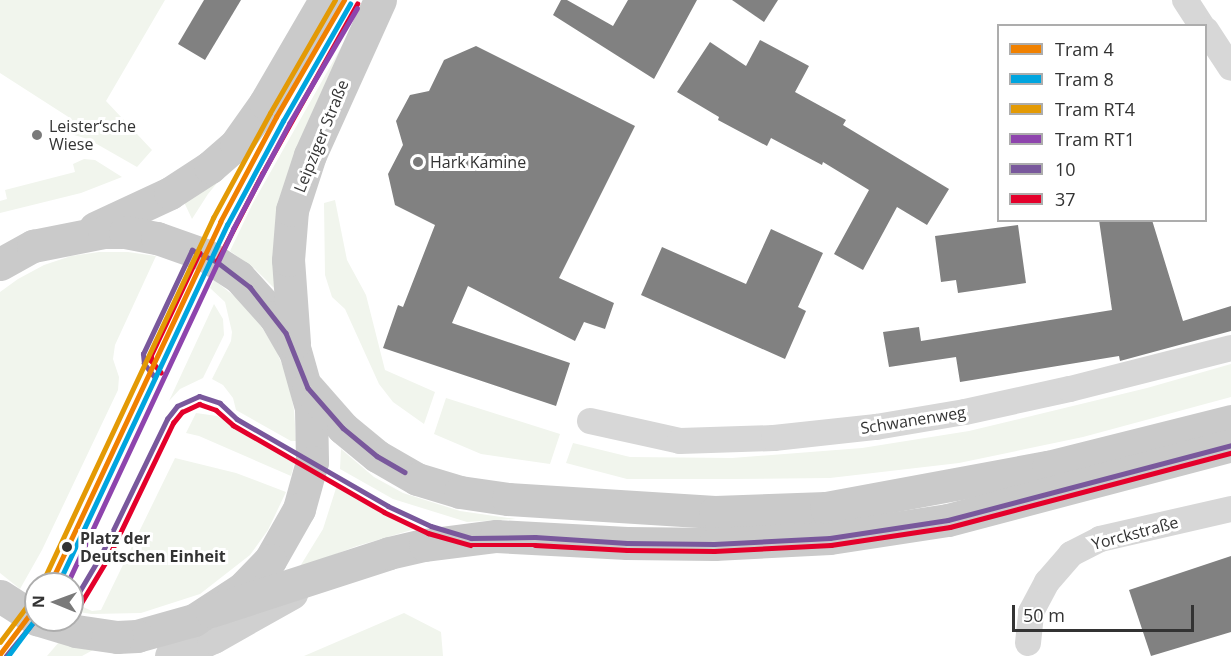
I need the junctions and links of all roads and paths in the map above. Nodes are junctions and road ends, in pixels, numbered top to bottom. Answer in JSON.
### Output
{"nodes":[{"id":1,"x":325,"y":0,"type":"edge"},
{"id":2,"x":380,"y":0,"type":"edge"},
{"id":3,"x":1185,"y":0,"type":"edge"},
{"id":4,"x":1201,"y":24,"type":"edge"},
{"id":5,"x":1207,"y":32,"type":"edge"},
{"id":6,"x":1231,"y":68,"type":"edge"},
{"id":7,"x":83,"y":234,"type":"junction"},
{"id":8,"x":33,"y":246,"type":"junction"},
{"id":9,"x":0,"y":249,"type":"edge"},
{"id":10,"x":0,"y":264,"type":"edge"},
{"id":11,"x":1231,"y":348,"type":"edge"},
{"id":12,"x":295,"y":351,"type":"junction"},
{"id":13,"x":308,"y":388,"type":"junction"},
{"id":14,"x":590,"y":421,"type":"dead end"},
{"id":15,"x":1231,"y":421,"type":"edge"},
{"id":16,"x":1231,"y":445,"type":"edge"},
{"id":17,"x":1231,"y":509,"type":"edge"},
{"id":18,"x":318,"y":578,"type":"junction"},
{"id":19,"x":0,"y":596,"type":"edge"},
{"id":20,"x":24,"y":611,"type":"edge"},
{"id":21,"x":212,"y":611,"type":"junction"},
{"id":22,"x":83,"y":632,"type":"edge"},
{"id":23,"x":164,"y":644,"type":"edge"},
{"id":24,"x":1028,"y":644,"type":"dead end"},
{"id":25,"x":109,"y":656,"type":"edge"}],
"edges":[{"from":1,"to":7,"type":"main road"},
{"from":2,"to":12,"type":"main road","name":"Leipziger Straße"},
{"from":3,"to":4,"type":"street"},
{"from":5,"to":6,"type":"street"},
{"from":7,"to":8,"type":"main road"},
{"from":7,"to":12,"type":"main road"},
{"from":8,"to":9,"type":"main road"},
{"from":8,"to":10,"type":"main road"},
{"from":11,"to":14,"type":"street","name":"Schwanenweg"},
{"from":12,"to":13,"type":"main road"},
{"from":13,"to":15,"type":"main road"},
{"from":13,"to":21,"type":"main road"},
{"from":16,"to":18,"type":"main road"},
{"from":17,"to":24,"type":"street","name":"Yorckstraße"},
{"from":18,"to":21,"type":"main road"},
{"from":18,"to":23,"type":"main road"},
{"from":19,"to":20,"type":"main road"},
{"from":21,"to":23,"type":"main road"},
{"from":22,"to":23,"type":"main road"},
{"from":23,"to":25,"type":"main road"}]}
